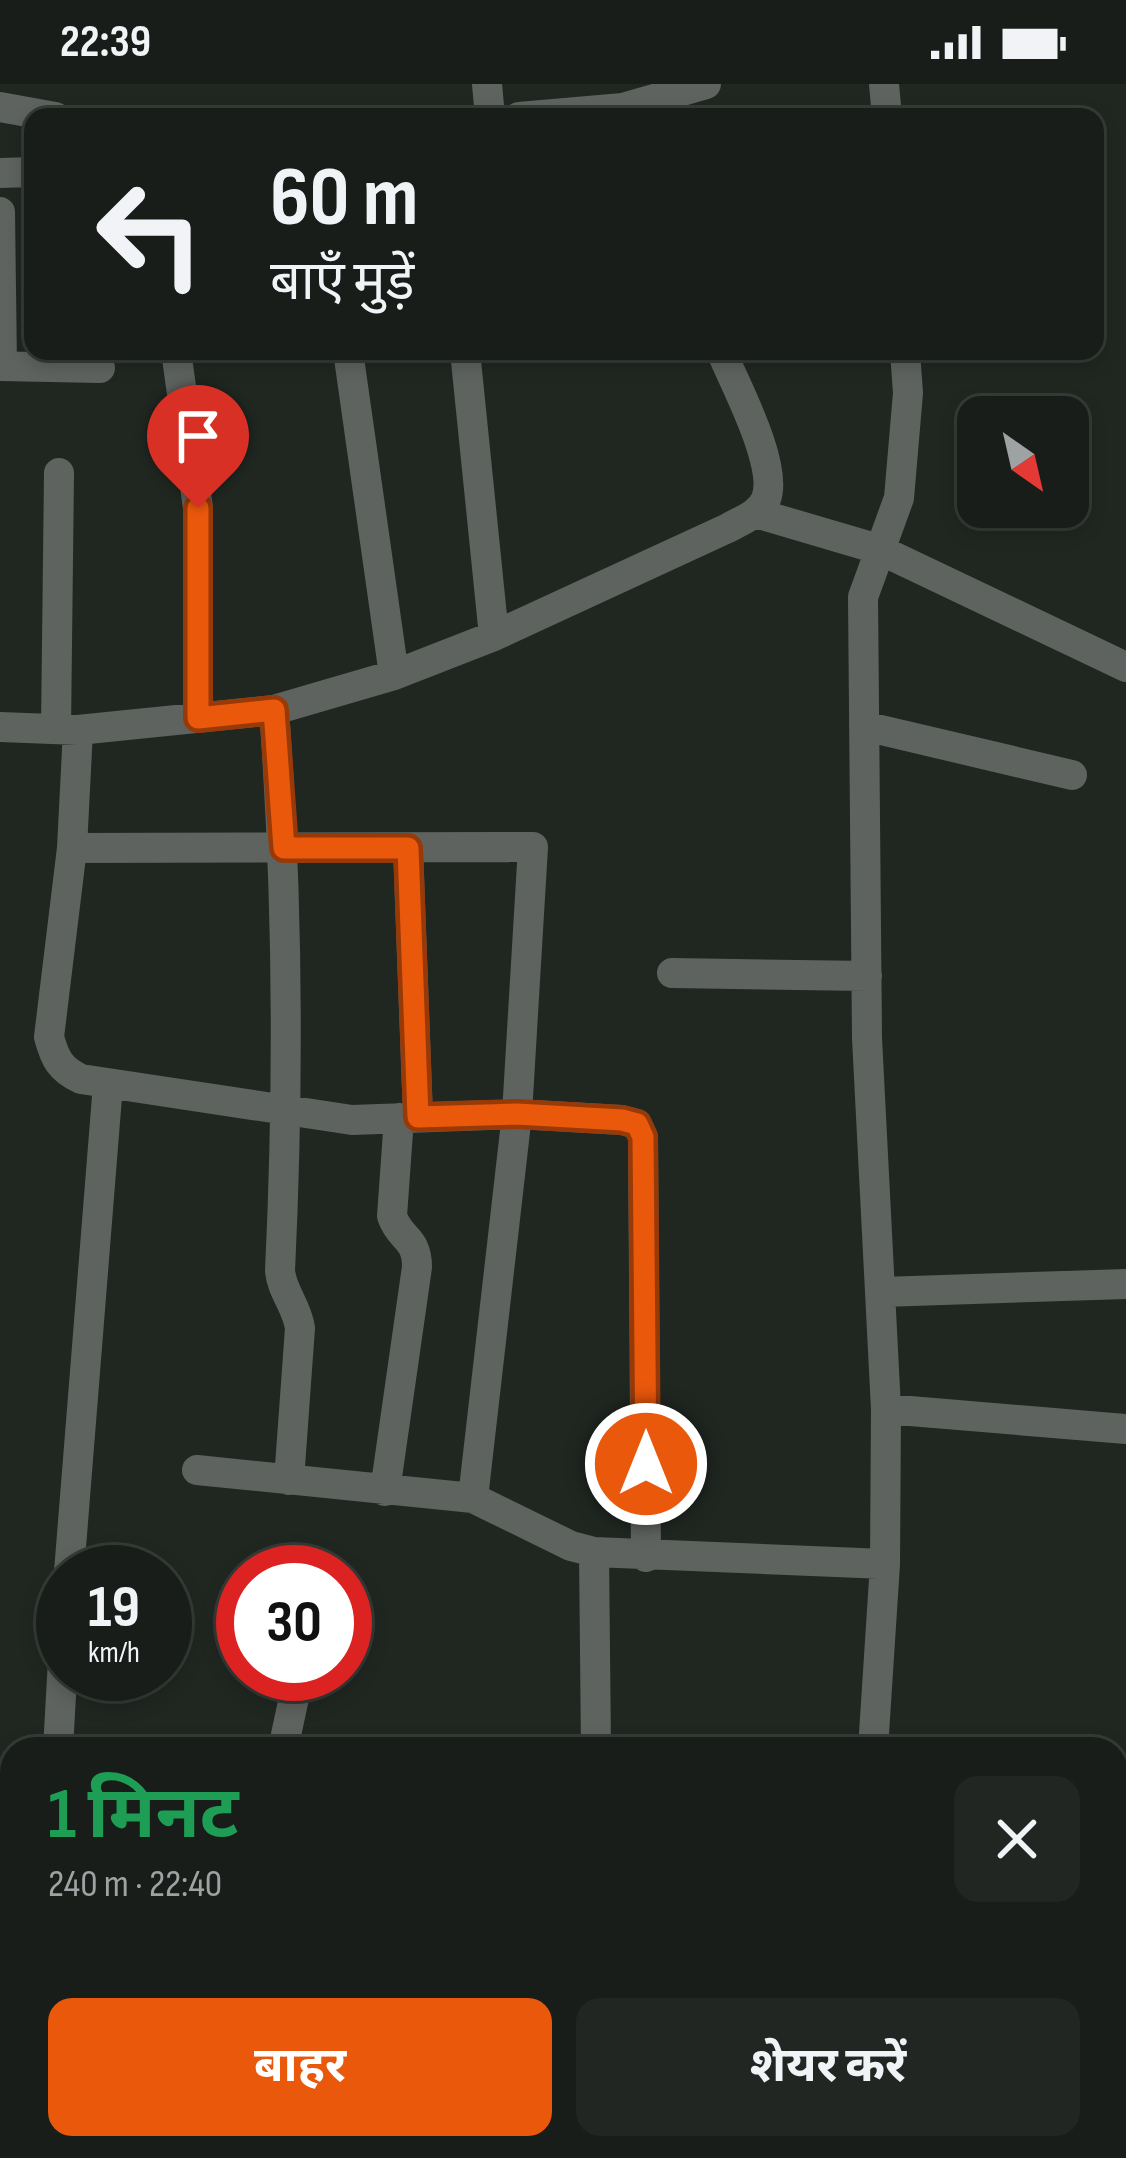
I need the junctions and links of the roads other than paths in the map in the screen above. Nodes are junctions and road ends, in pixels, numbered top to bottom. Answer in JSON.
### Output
{"nodes":[{"id":1,"x":706,"y":84,"type":"edge"},
{"id":2,"x":590,"y":98,"type":"edge"},
{"id":3,"x":553,"y":108,"type":"edge"},
{"id":4,"x":637,"y":108,"type":"edge"},
{"id":5,"x":0,"y":212,"type":"edge"},
{"id":6,"x":177,"y":360,"type":"edge"},
{"id":7,"x":349,"y":360,"type":"edge"},
{"id":8,"x":466,"y":360,"type":"edge"},
{"id":9,"x":725,"y":360,"type":"edge"},
{"id":10,"x":906,"y":360,"type":"edge"},
{"id":11,"x":1,"y":366,"type":"edge"},
{"id":12,"x":100,"y":368,"type":"dead end"},
{"id":13,"x":58,"y":473,"type":"dead end"},
{"id":14,"x":756,"y":513,"type":"junction"},
{"id":15,"x":878,"y":549,"type":"junction"},
{"id":16,"x":494,"y":636,"type":"junction"},
{"id":17,"x":1126,"y":667,"type":"edge"},
{"id":18,"x":394,"y":675,"type":"junction"},
{"id":19,"x":274,"y":710,"type":"junction"},
{"id":20,"x":198,"y":718,"type":"junction"},
{"id":21,"x":864,"y":726,"type":"junction"},
{"id":22,"x":0,"y":727,"type":"edge"},
{"id":23,"x":67,"y":730,"type":"junction"},
{"id":24,"x":1072,"y":776,"type":"dead end"},
{"id":25,"x":73,"y":848,"type":"junction"},
{"id":26,"x":284,"y":848,"type":"junction"},
{"id":27,"x":408,"y":848,"type":"junction"},
{"id":28,"x":672,"y":973,"type":"dead end"},
{"id":29,"x":867,"y":976,"type":"junction"},
{"id":30,"x":108,"y":1084,"type":"junction"},
{"id":31,"x":287,"y":1113,"type":"junction"},
{"id":32,"x":517,"y":1114,"type":"junction"},
{"id":33,"x":409,"y":1118,"type":"junction"},
{"id":34,"x":1126,"y":1284,"type":"edge"},
{"id":35,"x":881,"y":1292,"type":"junction"},
{"id":36,"x":886,"y":1409,"type":"junction"},
{"id":37,"x":1126,"y":1429,"type":"edge"},
{"id":38,"x":196,"y":1470,"type":"dead end"},
{"id":39,"x":289,"y":1480,"type":"junction"},
{"id":40,"x":386,"y":1491,"type":"junction"},
{"id":41,"x":485,"y":1504,"type":"junction"},
{"id":42,"x":71,"y":1545,"type":"edge"},
{"id":43,"x":594,"y":1552,"type":"junction"},
{"id":44,"x":646,"y":1557,"type":"junction"},
{"id":45,"x":885,"y":1564,"type":"junction"},
{"id":46,"x":61,"y":1701,"type":"edge"},
{"id":47,"x":293,"y":1701,"type":"edge"},
{"id":48,"x":59,"y":1737,"type":"edge"},
{"id":49,"x":286,"y":1737,"type":"edge"},
{"id":50,"x":596,"y":1737,"type":"edge"},
{"id":51,"x":874,"y":1737,"type":"edge"}],
"edges":[{"from":1,"to":4,"type":"street"},
{"from":2,"to":3,"type":"street"},
{"from":5,"to":11,"type":"street"},
{"from":6,"to":20,"type":"street"},
{"from":7,"to":18,"type":"street"},
{"from":8,"to":16,"type":"street"},
{"from":9,"to":14,"type":"street"},
{"from":10,"to":15,"type":"street"},
{"from":11,"to":12,"type":"street"},
{"from":13,"to":23,"type":"street"},
{"from":14,"to":15,"type":"street"},
{"from":14,"to":16,"type":"street"},
{"from":15,"to":17,"type":"street"},
{"from":15,"to":21,"type":"street"},
{"from":16,"to":18,"type":"street"},
{"from":18,"to":19,"type":"street"},
{"from":19,"to":20,"type":"street"},
{"from":19,"to":26,"type":"street"},
{"from":20,"to":23,"type":"street"},
{"from":21,"to":24,"type":"street"},
{"from":21,"to":29,"type":"street"},
{"from":22,"to":23,"type":"street"},
{"from":23,"to":25,"type":"street"},
{"from":25,"to":26,"type":"street"},
{"from":25,"to":30,"type":"street"},
{"from":26,"to":27,"type":"street"},
{"from":26,"to":31,"type":"street"},
{"from":27,"to":32,"type":"street"},
{"from":27,"to":33,"type":"street"},
{"from":28,"to":29,"type":"street"},
{"from":29,"to":35,"type":"street"},
{"from":30,"to":31,"type":"street"},
{"from":30,"to":42,"type":"street"},
{"from":31,"to":33,"type":"street"},
{"from":31,"to":39,"type":"street"},
{"from":32,"to":33,"type":"street"},
{"from":32,"to":41,"type":"street"},
{"from":32,"to":44,"type":"street"},
{"from":33,"to":40,"type":"street"},
{"from":34,"to":35,"type":"street"},
{"from":35,"to":36,"type":"street"},
{"from":36,"to":37,"type":"street"},
{"from":36,"to":45,"type":"street"},
{"from":38,"to":39,"type":"street"},
{"from":39,"to":40,"type":"street"},
{"from":40,"to":41,"type":"street"},
{"from":41,"to":43,"type":"street"},
{"from":43,"to":44,"type":"street"},
{"from":43,"to":50,"type":"street"},
{"from":44,"to":45,"type":"street"},
{"from":45,"to":51,"type":"street"},
{"from":46,"to":48,"type":"street"},
{"from":47,"to":49,"type":"street"}]}
